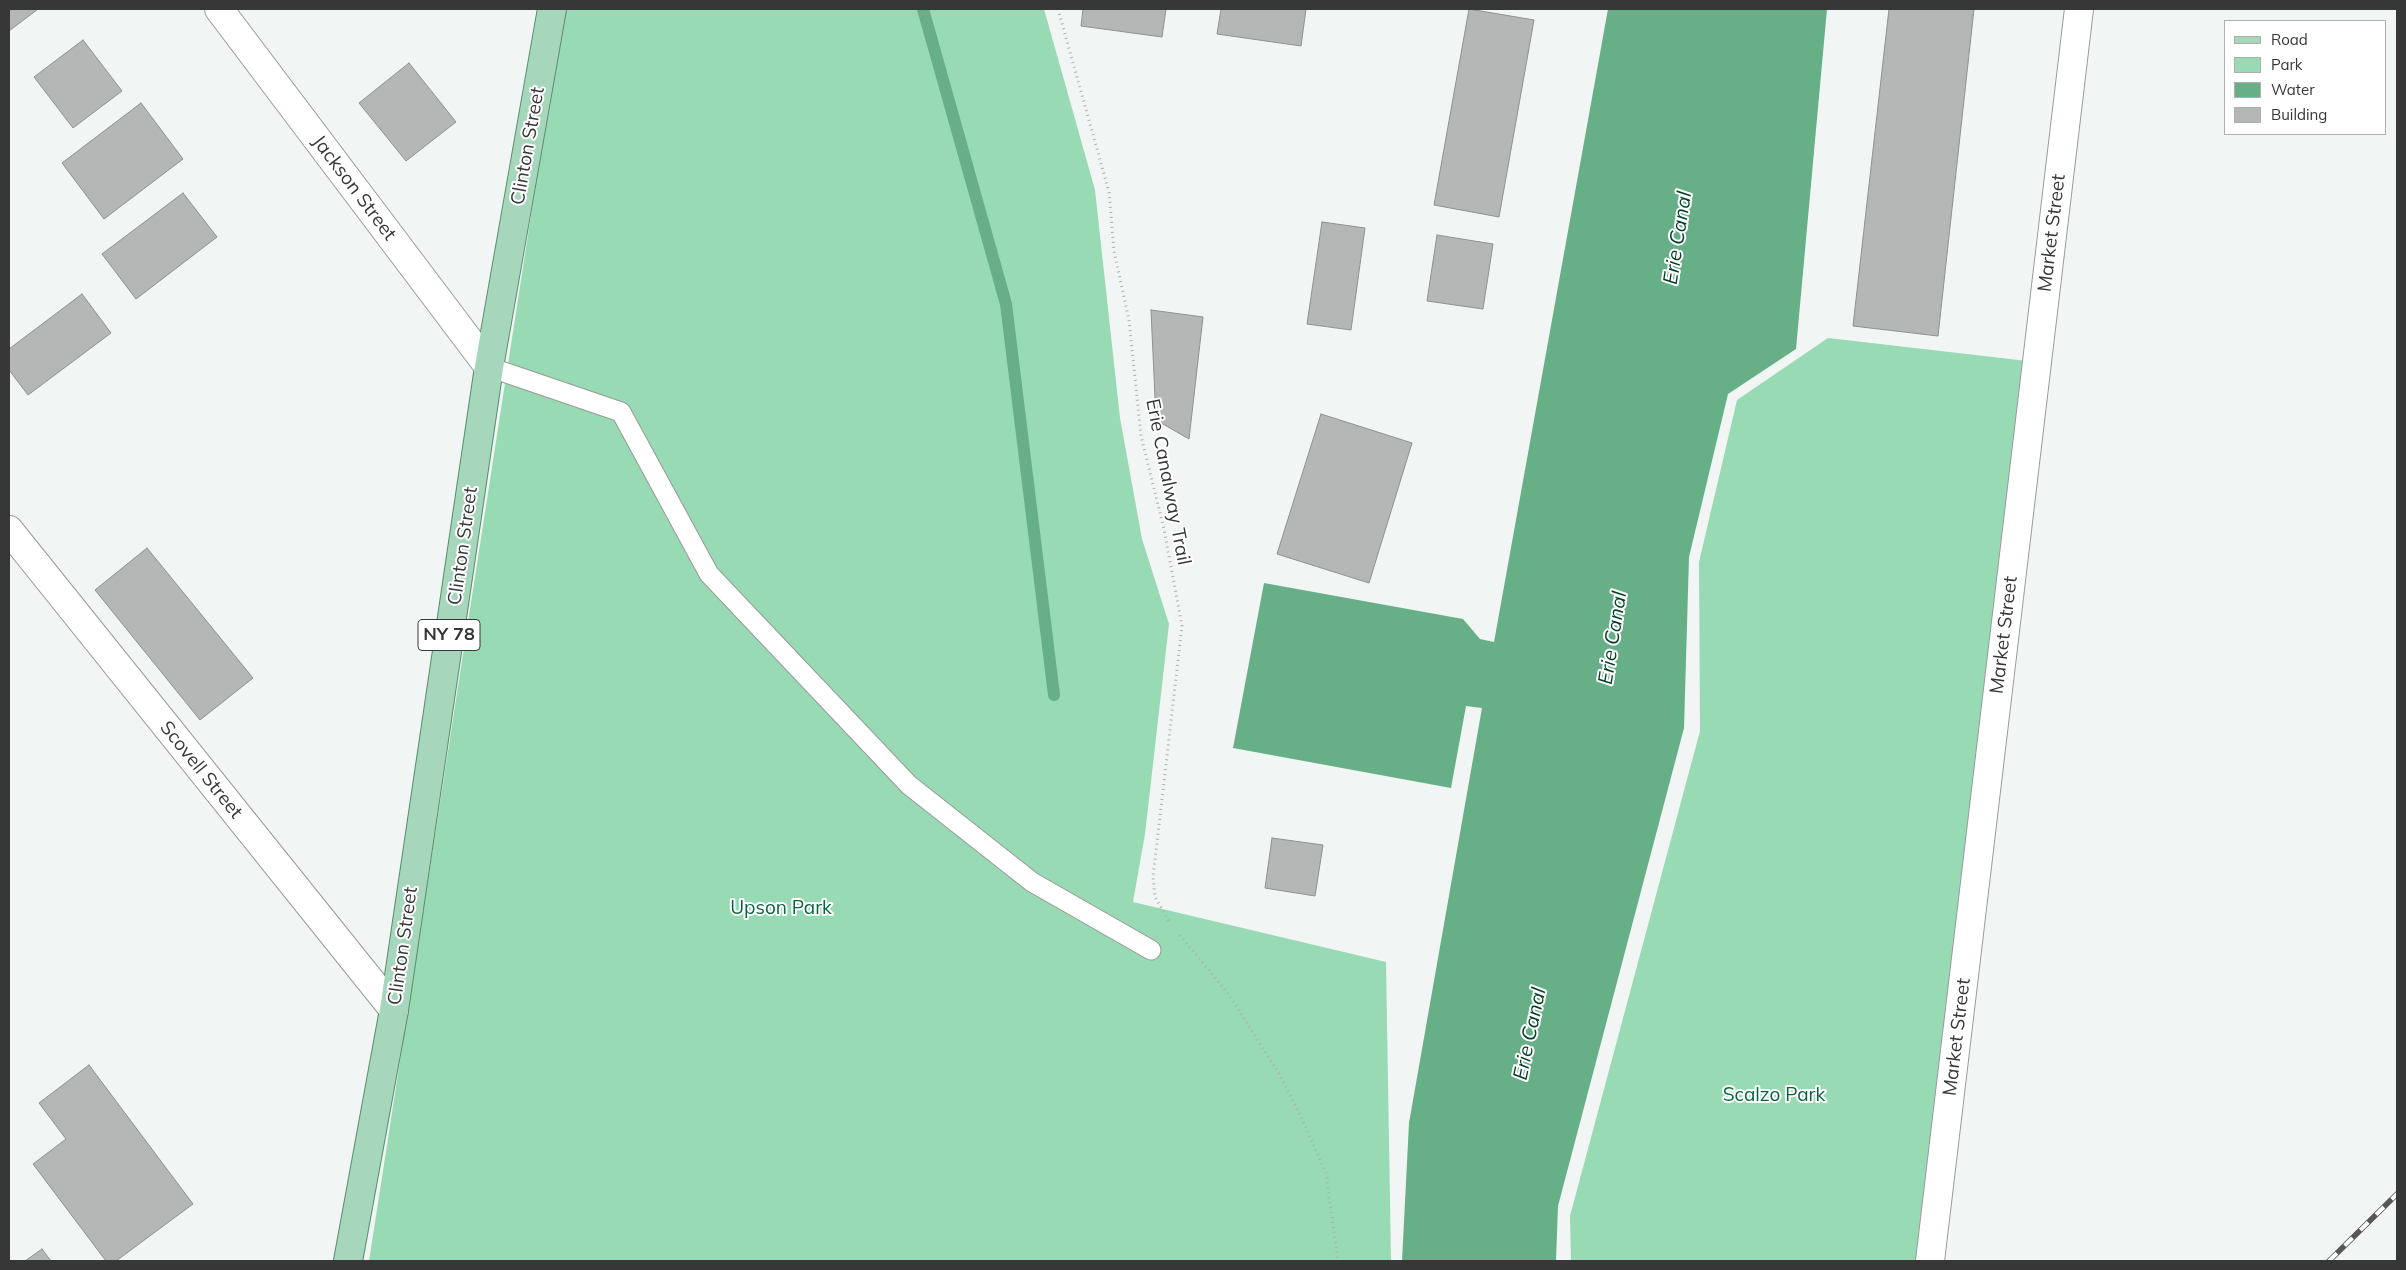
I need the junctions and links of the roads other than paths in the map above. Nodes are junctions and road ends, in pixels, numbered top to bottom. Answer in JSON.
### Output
{"nodes":[{"id":1,"x":219,"y":9,"type":"edge"},
{"id":2,"x":552,"y":9,"type":"edge"},
{"id":3,"x":2079,"y":9,"type":"edge"},
{"id":4,"x":489,"y":367,"type":"junction"},
{"id":5,"x":9,"y":530,"type":"edge"},
{"id":6,"x":1151,"y":950,"type":"dead end"},
{"id":7,"x":394,"y":1010,"type":"junction"},
{"id":8,"x":348,"y":1261,"type":"edge"},
{"id":9,"x":1930,"y":1261,"type":"edge"}],
"edges":[{"from":1,"to":4,"type":"street","name":"Jackson Street"},
{"from":2,"to":4,"type":"main road","name":"Clinton Street","number":"NY 78"},
{"from":3,"to":9,"type":"street","name":"Market Street"},
{"from":4,"to":6,"type":"lane"},
{"from":4,"to":7,"type":"main road","name":"Clinton Street","number":"NY 78"},
{"from":5,"to":7,"type":"street","name":"Scovell Street"},
{"from":7,"to":8,"type":"main road","name":"Clinton Street","number":"NY 78"}]}
